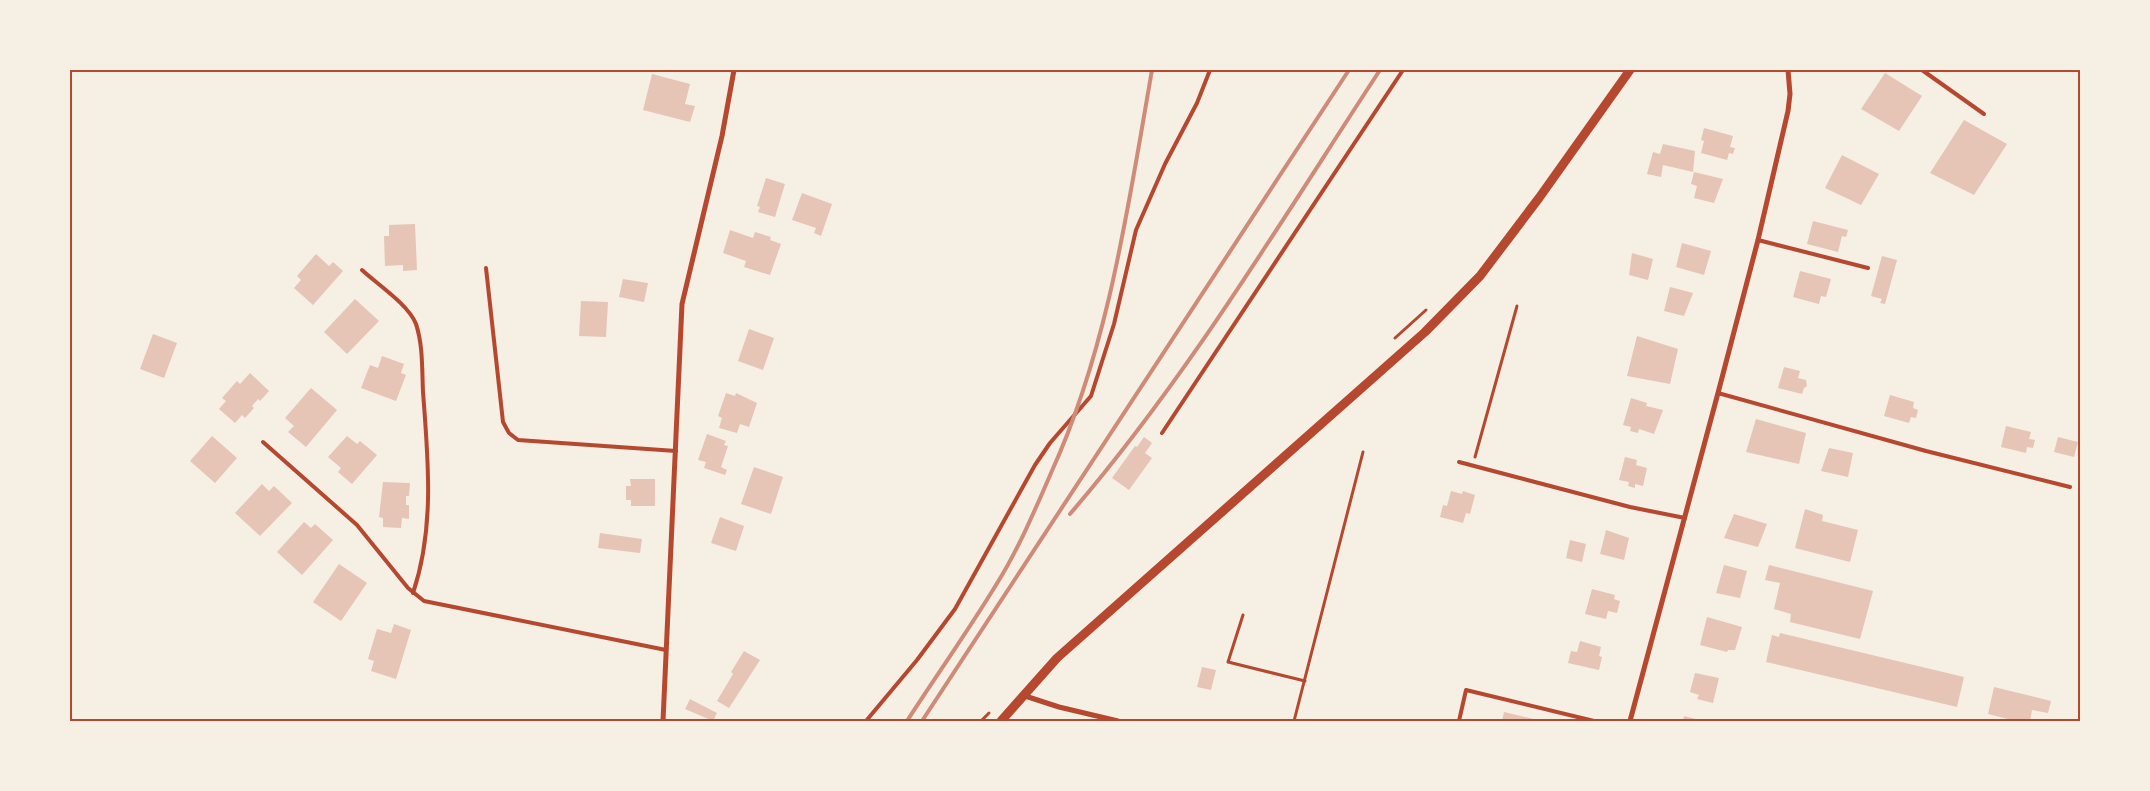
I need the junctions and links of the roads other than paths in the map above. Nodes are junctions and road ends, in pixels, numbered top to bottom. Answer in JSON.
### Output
{"nodes":[{"id":1,"x":734,"y":70,"type":"edge"},
{"id":2,"x":1210,"y":70,"type":"edge"},
{"id":3,"x":1403,"y":70,"type":"edge"},
{"id":4,"x":1630,"y":70,"type":"edge"},
{"id":5,"x":1788,"y":70,"type":"edge"},
{"id":6,"x":1922,"y":70,"type":"edge"},
{"id":7,"x":1984,"y":114,"type":"dead end"},
{"id":8,"x":1758,"y":240,"type":"junction"},
{"id":9,"x":486,"y":268,"type":"dead end"},
{"id":10,"x":1868,"y":268,"type":"dead end"},
{"id":11,"x":362,"y":270,"type":"dead end"},
{"id":12,"x":1718,"y":393,"type":"junction"},
{"id":13,"x":1162,"y":433,"type":"dead end"},
{"id":14,"x":263,"y":442,"type":"dead end"},
{"id":15,"x":676,"y":451,"type":"junction"},
{"id":16,"x":1459,"y":462,"type":"dead end"},
{"id":17,"x":2070,"y":487,"type":"dead end"},
{"id":18,"x":1685,"y":518,"type":"junction"},
{"id":19,"x":413,"y":593,"type":"junction"},
{"id":20,"x":666,"y":650,"type":"junction"},
{"id":21,"x":1022,"y":695,"type":"junction"},
{"id":22,"x":663,"y":721,"type":"edge"},
{"id":23,"x":866,"y":721,"type":"edge"},
{"id":24,"x":1000,"y":721,"type":"edge"},
{"id":25,"x":1118,"y":721,"type":"edge"},
{"id":26,"x":1459,"y":721,"type":"edge"},
{"id":27,"x":1594,"y":721,"type":"edge"},
{"id":28,"x":1630,"y":721,"type":"edge"}],
"edges":[{"from":1,"to":15,"type":"street"},
{"from":2,"to":23,"type":"lane"},
{"from":3,"to":13,"type":"lane"},
{"from":4,"to":21,"type":"street"},
{"from":5,"to":8,"type":"street"},
{"from":6,"to":7,"type":"lane"},
{"from":8,"to":10,"type":"lane"},
{"from":8,"to":12,"type":"street"},
{"from":9,"to":15,"type":"lane"},
{"from":11,"to":19,"type":"lane"},
{"from":12,"to":17,"type":"lane"},
{"from":12,"to":18,"type":"street"},
{"from":14,"to":19,"type":"lane"},
{"from":15,"to":20,"type":"street"},
{"from":16,"to":18,"type":"lane"},
{"from":18,"to":28,"type":"street"},
{"from":19,"to":20,"type":"lane"},
{"from":20,"to":22,"type":"street"},
{"from":21,"to":24,"type":"street"},
{"from":21,"to":25,"type":"street"},
{"from":26,"to":27,"type":"lane"}]}
